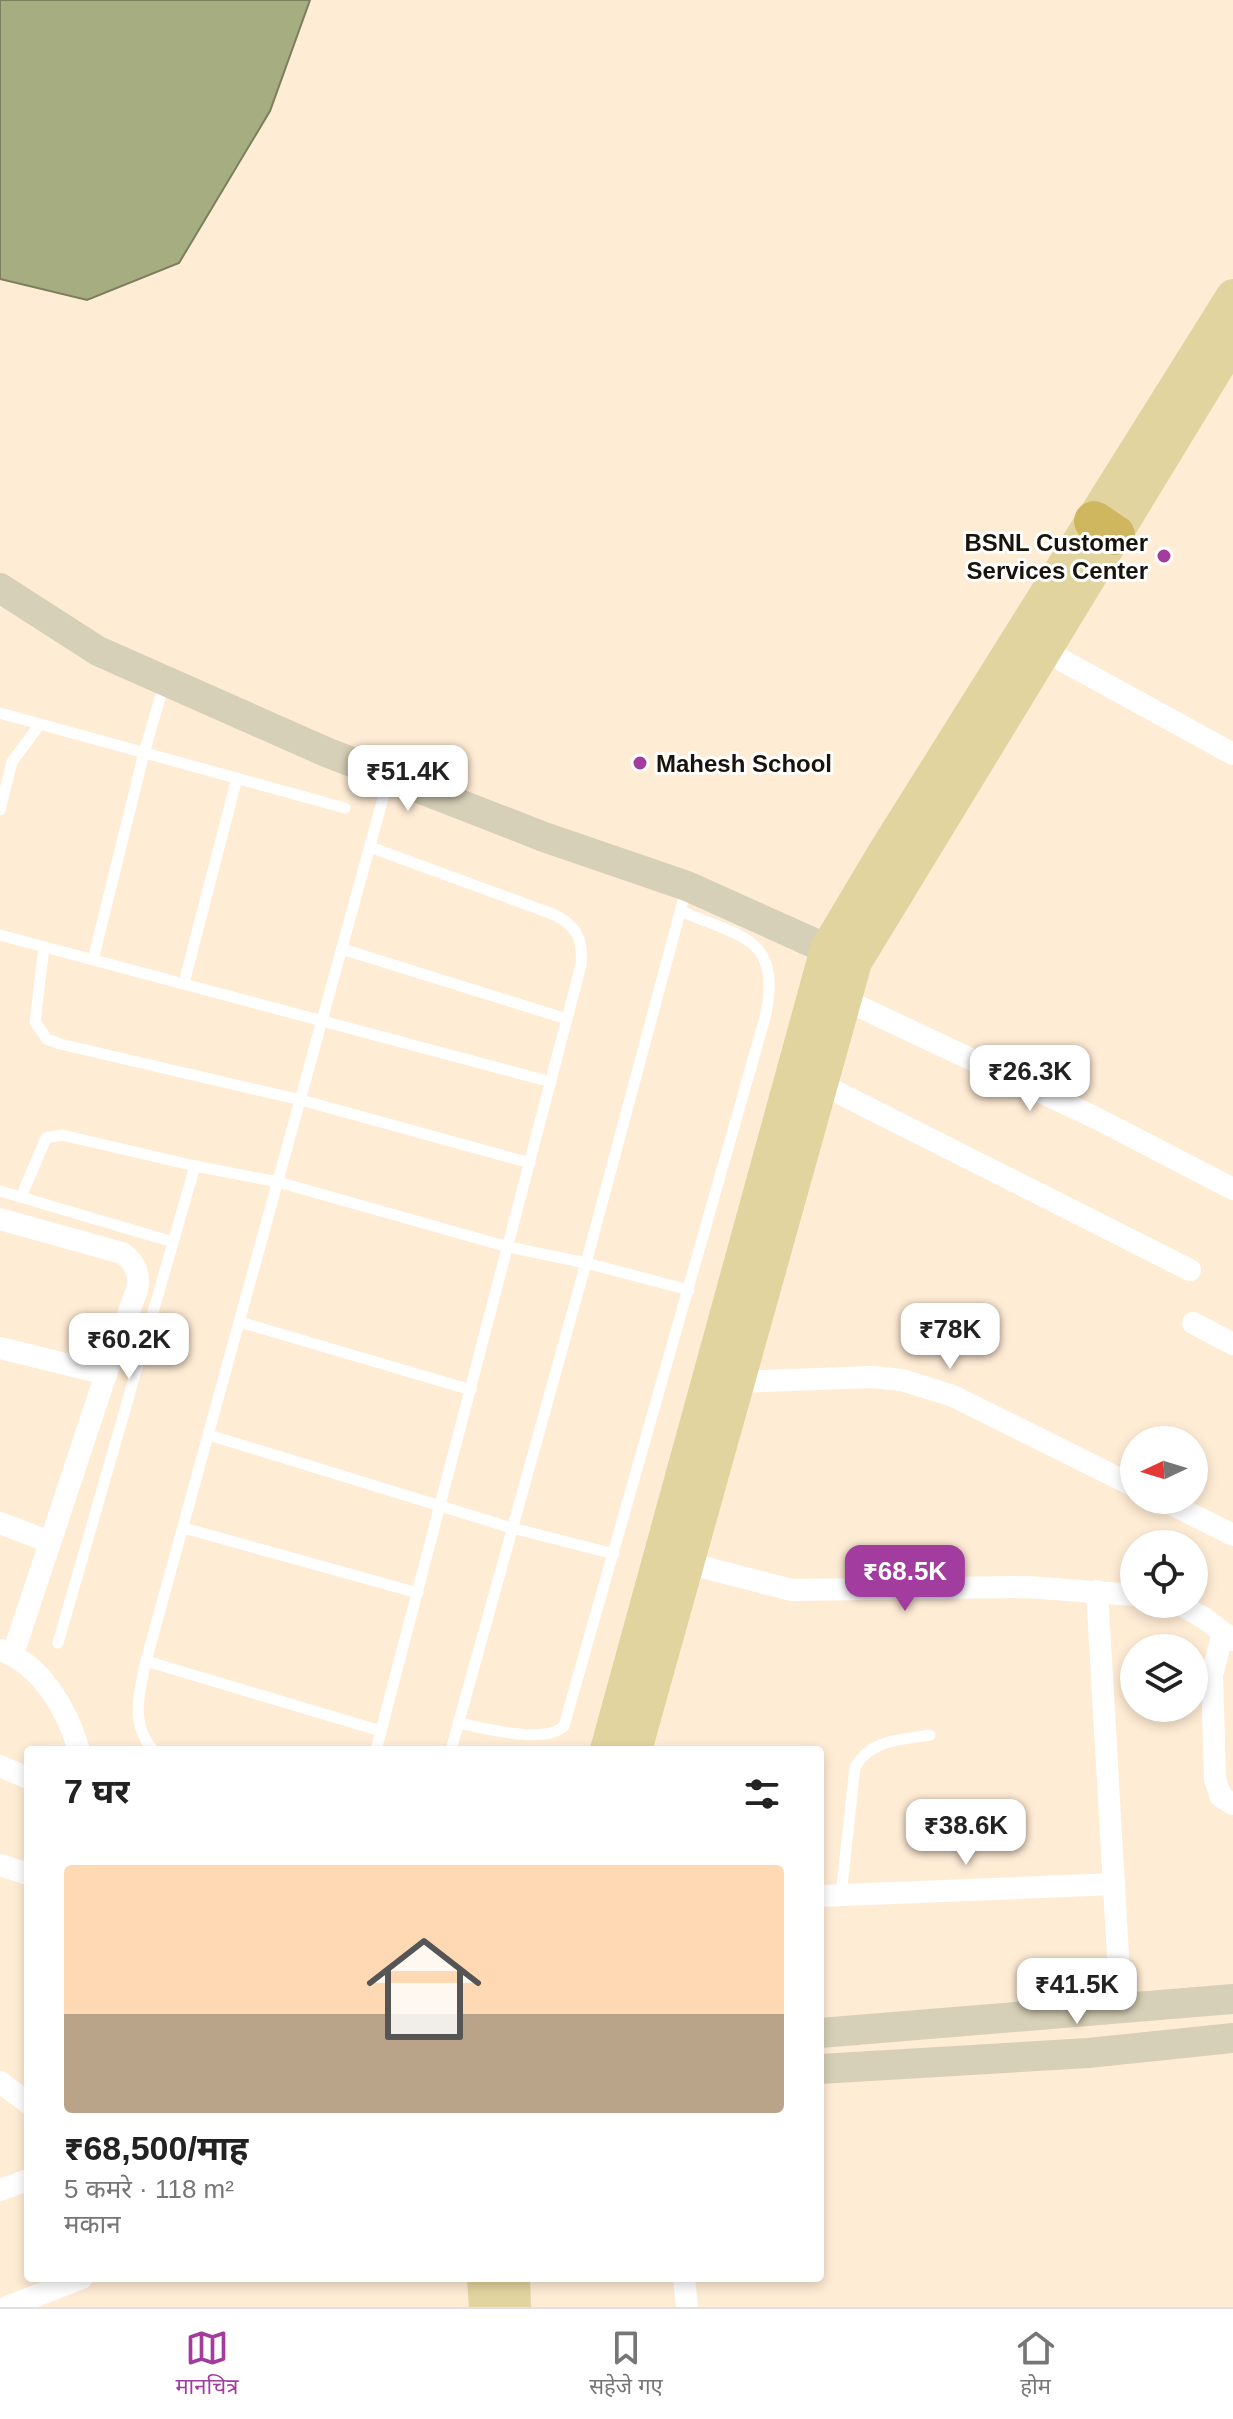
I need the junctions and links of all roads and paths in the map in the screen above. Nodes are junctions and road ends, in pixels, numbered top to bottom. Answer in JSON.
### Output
{"nodes":[{"id":1,"x":1233,"y":296,"type":"edge"},
{"id":2,"x":1233,"y":341,"type":"edge"},
{"id":3,"x":1104,"y":528,"type":"junction"},
{"id":4,"x":0,"y":588,"type":"edge"},
{"id":5,"x":1045,"y":651,"type":"junction"},
{"id":6,"x":165,"y":681,"type":"junction"},
{"id":7,"x":0,"y":713,"type":"edge"},
{"id":8,"x":40,"y":724,"type":"junction"},
{"id":9,"x":144,"y":753,"type":"junction"},
{"id":10,"x":1233,"y":754,"type":"edge"},
{"id":11,"x":389,"y":776,"type":"junction"},
{"id":12,"x":237,"y":778,"type":"junction"},
{"id":13,"x":345,"y":808,"type":"dead end"},
{"id":14,"x":0,"y":810,"type":"edge"},
{"id":15,"x":370,"y":847,"type":"junction"},
{"id":16,"x":684,"y":899,"type":"junction"},
{"id":17,"x":0,"y":935,"type":"edge"},
{"id":18,"x":44,"y":947,"type":"junction"},
{"id":19,"x":342,"y":949,"type":"junction"},
{"id":20,"x":841,"y":955,"type":"junction"},
{"id":21,"x":93,"y":960,"type":"junction"},
{"id":22,"x":184,"y":983,"type":"junction"},
{"id":23,"x":845,"y":1000,"type":"junction"},
{"id":24,"x":323,"y":1019,"type":"junction"},
{"id":25,"x":567,"y":1019,"type":"junction"},
{"id":26,"x":551,"y":1082,"type":"junction"},
{"id":27,"x":821,"y":1084,"type":"junction"},
{"id":28,"x":301,"y":1100,"type":"junction"},
{"id":29,"x":530,"y":1163,"type":"junction"},
{"id":30,"x":195,"y":1166,"type":"junction"},
{"id":31,"x":278,"y":1182,"type":"junction"},
{"id":32,"x":1233,"y":1189,"type":"edge"},
{"id":33,"x":0,"y":1191,"type":"edge"},
{"id":34,"x":21,"y":1197,"type":"junction"},
{"id":35,"x":0,"y":1219,"type":"edge"},
{"id":36,"x":173,"y":1242,"type":"junction"},
{"id":37,"x":508,"y":1247,"type":"junction"},
{"id":38,"x":586,"y":1263,"type":"junction"},
{"id":39,"x":1190,"y":1270,"type":"dead end"},
{"id":40,"x":689,"y":1290,"type":"junction"},
{"id":41,"x":240,"y":1322,"type":"junction"},
{"id":42,"x":1193,"y":1323,"type":"dead end"},
{"id":43,"x":1233,"y":1344,"type":"edge"},
{"id":44,"x":0,"y":1348,"type":"edge"},
{"id":45,"x":106,"y":1374,"type":"junction"},
{"id":46,"x":738,"y":1382,"type":"junction"},
{"id":47,"x":471,"y":1390,"type":"junction"},
{"id":48,"x":209,"y":1435,"type":"junction"},
{"id":49,"x":1120,"y":1479,"type":"edge"},
{"id":50,"x":441,"y":1505,"type":"junction"},
{"id":51,"x":1191,"y":1514,"type":"edge"},
{"id":52,"x":0,"y":1523,"type":"edge"},
{"id":53,"x":184,"y":1528,"type":"junction"},
{"id":54,"x":512,"y":1528,"type":"junction"},
{"id":55,"x":1233,"y":1535,"type":"edge"},
{"id":56,"x":50,"y":1542,"type":"junction"},
{"id":57,"x":614,"y":1554,"type":"junction"},
{"id":58,"x":687,"y":1563,"type":"junction"},
{"id":59,"x":1097,"y":1591,"type":"junction"},
{"id":60,"x":418,"y":1593,"type":"junction"},
{"id":61,"x":1120,"y":1593,"type":"edge"},
{"id":62,"x":1204,"y":1618,"type":"edge"},
{"id":63,"x":1228,"y":1637,"type":"edge"},
{"id":64,"x":58,"y":1643,"type":"dead end"},
{"id":65,"x":6,"y":1652,"type":"edge"},
{"id":66,"x":146,"y":1661,"type":"junction"},
{"id":67,"x":458,"y":1723,"type":"junction"},
{"id":68,"x":381,"y":1731,"type":"junction"},
{"id":69,"x":930,"y":1735,"type":"dead end"},
{"id":70,"x":78,"y":1746,"type":"edge"},
{"id":71,"x":150,"y":1746,"type":"edge"},
{"id":72,"x":377,"y":1746,"type":"edge"},
{"id":73,"x":452,"y":1746,"type":"edge"},
{"id":74,"x":608,"y":1746,"type":"edge"},
{"id":75,"x":636,"y":1746,"type":"edge"},
{"id":76,"x":0,"y":1766,"type":"edge"},
{"id":77,"x":24,"y":1776,"type":"edge"},
{"id":78,"x":1233,"y":1804,"type":"edge"},
{"id":79,"x":0,"y":1865,"type":"edge"},
{"id":80,"x":24,"y":1873,"type":"edge"},
{"id":81,"x":1114,"y":1884,"type":"junction"},
{"id":82,"x":830,"y":1895,"type":"edge"},
{"id":83,"x":1233,"y":1999,"type":"edge"},
{"id":84,"x":1121,"y":2008,"type":"junction"},
{"id":85,"x":824,"y":2033,"type":"edge"},
{"id":86,"x":1233,"y":2038,"type":"edge"},
{"id":87,"x":824,"y":2069,"type":"edge"},
{"id":88,"x":0,"y":2082,"type":"edge"},
{"id":89,"x":24,"y":2100,"type":"edge"},
{"id":90,"x":24,"y":2181,"type":"edge"},
{"id":91,"x":0,"y":2190,"type":"edge"},
{"id":92,"x":72,"y":2282,"type":"edge"},
{"id":93,"x":484,"y":2282,"type":"edge"},
{"id":94,"x":513,"y":2282,"type":"edge"},
{"id":95,"x":684,"y":2282,"type":"edge"},
{"id":96,"x":7,"y":2307,"type":"edge"},
{"id":97,"x":486,"y":2307,"type":"edge"},
{"id":98,"x":514,"y":2307,"type":"edge"},
{"id":99,"x":687,"y":2307,"type":"edge"}],
"edges":[{"from":1,"to":3,"type":"main road"},
{"from":2,"to":3,"type":"main road"},
{"from":3,"to":5,"type":"main road"},
{"from":3,"to":20,"type":"main road"},
{"from":4,"to":6,"type":"street"},
{"from":5,"to":10,"type":"street"},
{"from":5,"to":20,"type":"main road"},
{"from":6,"to":9,"type":"lane"},
{"from":6,"to":11,"type":"street"},
{"from":7,"to":8,"type":"lane"},
{"from":8,"to":9,"type":"lane"},
{"from":8,"to":14,"type":"lane"},
{"from":9,"to":12,"type":"lane"},
{"from":9,"to":21,"type":"lane"},
{"from":11,"to":15,"type":"lane"},
{"from":11,"to":16,"type":"street"},
{"from":12,"to":13,"type":"lane"},
{"from":12,"to":22,"type":"lane"},
{"from":15,"to":19,"type":"lane"},
{"from":15,"to":25,"type":"lane"},
{"from":16,"to":20,"type":"street"},
{"from":16,"to":38,"type":"lane"},
{"from":16,"to":40,"type":"lane"},
{"from":17,"to":18,"type":"lane"},
{"from":18,"to":21,"type":"lane"},
{"from":18,"to":28,"type":"lane"},
{"from":19,"to":24,"type":"lane"},
{"from":19,"to":25,"type":"lane"},
{"from":20,"to":23,"type":"main road"},
{"from":20,"to":74,"type":"main road"},
{"from":21,"to":22,"type":"lane"},
{"from":22,"to":24,"type":"lane"},
{"from":23,"to":27,"type":"main road"},
{"from":23,"to":32,"type":"street"},
{"from":24,"to":26,"type":"lane"},
{"from":24,"to":28,"type":"lane"},
{"from":25,"to":26,"type":"lane"},
{"from":26,"to":29,"type":"lane"},
{"from":27,"to":39,"type":"street"},
{"from":27,"to":46,"type":"main road"},
{"from":28,"to":29,"type":"lane"},
{"from":28,"to":31,"type":"lane"},
{"from":29,"to":37,"type":"lane"},
{"from":30,"to":31,"type":"lane"},
{"from":30,"to":34,"type":"lane"},
{"from":30,"to":36,"type":"lane"},
{"from":31,"to":37,"type":"lane"},
{"from":31,"to":41,"type":"lane"},
{"from":33,"to":34,"type":"lane"},
{"from":34,"to":36,"type":"lane"},
{"from":35,"to":45,"type":"street"},
{"from":36,"to":64,"type":"lane"},
{"from":37,"to":38,"type":"lane"},
{"from":37,"to":47,"type":"lane"},
{"from":38,"to":40,"type":"lane"},
{"from":38,"to":54,"type":"lane"},
{"from":40,"to":57,"type":"lane"},
{"from":41,"to":47,"type":"lane"},
{"from":41,"to":48,"type":"lane"},
{"from":42,"to":43,"type":"street"},
{"from":44,"to":45,"type":"street"},
{"from":45,"to":56,"type":"street"},
{"from":46,"to":49,"type":"street"},
{"from":46,"to":58,"type":"main road"},
{"from":47,"to":50,"type":"lane"},
{"from":48,"to":50,"type":"lane"},
{"from":48,"to":53,"type":"lane"},
{"from":50,"to":54,"type":"lane"},
{"from":50,"to":60,"type":"lane"},
{"from":51,"to":55,"type":"street"},
{"from":52,"to":56,"type":"street"},
{"from":53,"to":60,"type":"lane"},
{"from":53,"to":66,"type":"lane"},
{"from":54,"to":57,"type":"lane"},
{"from":54,"to":67,"type":"lane"},
{"from":56,"to":65,"type":"street"},
{"from":57,"to":67,"type":"lane"},
{"from":58,"to":59,"type":"street"},
{"from":58,"to":75,"type":"main road"},
{"from":59,"to":61,"type":"street"},
{"from":59,"to":81,"type":"street"},
{"from":60,"to":68,"type":"lane"},
{"from":62,"to":63,"type":"street"},
{"from":63,"to":78,"type":"street"},
{"from":65,"to":70,"type":"street"},
{"from":66,"to":68,"type":"lane"},
{"from":66,"to":71,"type":"lane"},
{"from":67,"to":73,"type":"lane"},
{"from":68,"to":72,"type":"lane"},
{"from":69,"to":82,"type":"lane"},
{"from":76,"to":77,"type":"street"},
{"from":79,"to":80,"type":"street"},
{"from":81,"to":82,"type":"street"},
{"from":81,"to":84,"type":"street"},
{"from":83,"to":84,"type":"street"},
{"from":84,"to":85,"type":"street"},
{"from":86,"to":87,"type":"street"},
{"from":88,"to":89,"type":"street"},
{"from":90,"to":91,"type":"street"},
{"from":92,"to":96,"type":"street"},
{"from":93,"to":97,"type":"main road"},
{"from":94,"to":98,"type":"main road"},
{"from":95,"to":99,"type":"street"}]}
